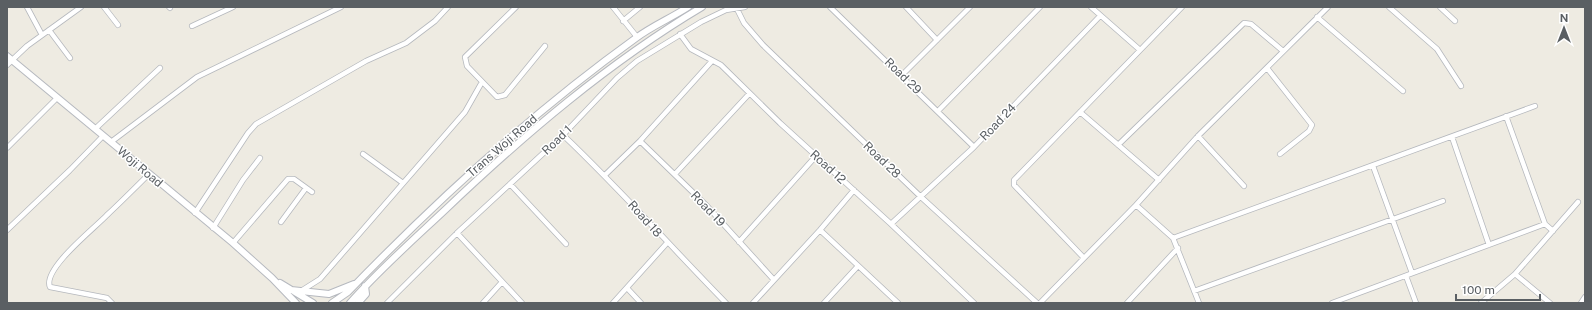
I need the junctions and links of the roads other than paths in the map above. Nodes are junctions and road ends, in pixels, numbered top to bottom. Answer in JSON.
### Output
{"nodes":[{"id":1,"x":27,"y":7,"type":"edge"},
{"id":2,"x":81,"y":7,"type":"edge"},
{"id":3,"x":104,"y":7,"type":"edge"},
{"id":4,"x":233,"y":7,"type":"edge"},
{"id":5,"x":341,"y":7,"type":"edge"},
{"id":6,"x":448,"y":7,"type":"edge"},
{"id":7,"x":613,"y":7,"type":"edge"},
{"id":8,"x":640,"y":7,"type":"edge"},
{"id":9,"x":688,"y":7,"type":"edge"},
{"id":10,"x":702,"y":7,"type":"edge"},
{"id":11,"x":745,"y":7,"type":"edge"},
{"id":12,"x":830,"y":7,"type":"edge"},
{"id":13,"x":906,"y":7,"type":"edge"},
{"id":14,"x":970,"y":7,"type":"edge"},
{"id":15,"x":1040,"y":7,"type":"edge"},
{"id":16,"x":1091,"y":7,"type":"edge"},
{"id":17,"x":1182,"y":7,"type":"edge"},
{"id":18,"x":1328,"y":7,"type":"edge"},
{"id":19,"x":1389,"y":7,"type":"edge"},
{"id":20,"x":1440,"y":7,"type":"edge"},
{"id":21,"x":516,"y":8,"type":"edge"},
{"id":22,"x":737,"y":9,"type":"junction"},
{"id":23,"x":1100,"y":16,"type":"junction"},
{"id":24,"x":1317,"y":17,"type":"junction"},
{"id":25,"x":623,"y":21,"type":"junction"},
{"id":26,"x":1455,"y":21,"type":"dead end"},
{"id":27,"x":118,"y":25,"type":"dead end"},
{"id":28,"x":192,"y":26,"type":"dead end"},
{"id":29,"x":49,"y":30,"type":"junction"},
{"id":30,"x":680,"y":34,"type":"junction"},
{"id":31,"x":42,"y":35,"type":"junction"},
{"id":32,"x":637,"y":37,"type":"junction"},
{"id":33,"x":938,"y":40,"type":"junction"},
{"id":34,"x":546,"y":46,"type":"dead end"},
{"id":35,"x":1140,"y":50,"type":"junction"},
{"id":36,"x":1283,"y":51,"type":"junction"},
{"id":37,"x":70,"y":58,"type":"dead end"},
{"id":38,"x":9,"y":60,"type":"edge"},
{"id":39,"x":712,"y":61,"type":"junction"},
{"id":40,"x":160,"y":68,"type":"dead end"},
{"id":41,"x":1267,"y":68,"type":"junction"},
{"id":42,"x":902,"y":75,"type":"junction"},
{"id":43,"x":482,"y":82,"type":"junction"},
{"id":44,"x":1461,"y":86,"type":"dead end"},
{"id":45,"x":1403,"y":91,"type":"dead end"},
{"id":46,"x":749,"y":94,"type":"junction"},
{"id":47,"x":57,"y":98,"type":"junction"},
{"id":48,"x":1535,"y":106,"type":"dead end"},
{"id":49,"x":938,"y":111,"type":"junction"},
{"id":50,"x":1080,"y":112,"type":"junction"},
{"id":51,"x":1506,"y":116,"type":"junction"},
{"id":52,"x":95,"y":129,"type":"junction"},
{"id":53,"x":563,"y":135,"type":"junction"},
{"id":54,"x":103,"y":136,"type":"junction"},
{"id":55,"x":1198,"y":136,"type":"junction"},
{"id":56,"x":1452,"y":137,"type":"junction"},
{"id":57,"x":640,"y":141,"type":"junction"},
{"id":58,"x":110,"y":142,"type":"junction"},
{"id":59,"x":1118,"y":145,"type":"junction"},
{"id":60,"x":974,"y":147,"type":"junction"},
{"id":61,"x":7,"y":148,"type":"edge"},
{"id":62,"x":363,"y":154,"type":"dead end"},
{"id":63,"x":1280,"y":154,"type":"dead end"},
{"id":64,"x":816,"y":156,"type":"junction"},
{"id":65,"x":260,"y":158,"type":"dead end"},
{"id":66,"x":1373,"y":166,"type":"junction"},
{"id":67,"x":149,"y":174,"type":"junction"},
{"id":68,"x":675,"y":174,"type":"junction"},
{"id":69,"x":605,"y":175,"type":"junction"},
{"id":70,"x":1159,"y":180,"type":"junction"},
{"id":71,"x":403,"y":183,"type":"junction"},
{"id":72,"x":510,"y":184,"type":"junction"},
{"id":73,"x":1244,"y":186,"type":"dead end"},
{"id":74,"x":306,"y":188,"type":"junction"},
{"id":75,"x":854,"y":190,"type":"junction"},
{"id":76,"x":312,"y":192,"type":"dead end"},
{"id":77,"x":921,"y":197,"type":"junction"},
{"id":78,"x":1443,"y":201,"type":"dead end"},
{"id":79,"x":1578,"y":202,"type":"dead end"},
{"id":80,"x":1136,"y":205,"type":"junction"},
{"id":81,"x":195,"y":213,"type":"junction"},
{"id":82,"x":1392,"y":220,"type":"junction"},
{"id":83,"x":281,"y":222,"type":"dead end"},
{"id":84,"x":891,"y":224,"type":"junction"},
{"id":85,"x":1545,"y":224,"type":"junction"},
{"id":86,"x":213,"y":228,"type":"junction"},
{"id":87,"x":7,"y":230,"type":"edge"},
{"id":88,"x":820,"y":230,"type":"junction"},
{"id":89,"x":1553,"y":231,"type":"junction"},
{"id":90,"x":457,"y":233,"type":"junction"},
{"id":91,"x":1173,"y":238,"type":"junction"},
{"id":92,"x":739,"y":242,"type":"junction"},
{"id":93,"x":233,"y":243,"type":"junction"},
{"id":94,"x":667,"y":243,"type":"junction"},
{"id":95,"x":566,"y":244,"type":"dead end"},
{"id":96,"x":1489,"y":244,"type":"junction"},
{"id":97,"x":1178,"y":248,"type":"junction"},
{"id":98,"x":1084,"y":258,"type":"junction"},
{"id":99,"x":858,"y":266,"type":"junction"},
{"id":100,"x":1412,"y":273,"type":"junction"},
{"id":101,"x":1514,"y":274,"type":"junction"},
{"id":102,"x":1406,"y":276,"type":"junction"},
{"id":103,"x":774,"y":280,"type":"junction"},
{"id":104,"x":359,"y":281,"type":"junction"},
{"id":105,"x":502,"y":282,"type":"junction"},
{"id":106,"x":365,"y":286,"type":"junction"},
{"id":107,"x":627,"y":288,"type":"junction"},
{"id":108,"x":288,"y":291,"type":"junction"},
{"id":109,"x":301,"y":291,"type":"junction"},
{"id":110,"x":1194,"y":291,"type":"junction"},
{"id":111,"x":1585,"y":298,"type":"edge"},
{"id":112,"x":112,"y":303,"type":"edge"},
{"id":113,"x":291,"y":303,"type":"edge"},
{"id":114,"x":296,"y":303,"type":"edge"},
{"id":115,"x":313,"y":303,"type":"edge"},
{"id":116,"x":332,"y":303,"type":"edge"},
{"id":117,"x":350,"y":303,"type":"edge"},
{"id":118,"x":358,"y":303,"type":"edge"},
{"id":119,"x":387,"y":303,"type":"edge"},
{"id":120,"x":484,"y":303,"type":"edge"},
{"id":121,"x":522,"y":303,"type":"edge"},
{"id":122,"x":613,"y":303,"type":"edge"},
{"id":123,"x":641,"y":303,"type":"edge"},
{"id":124,"x":726,"y":303,"type":"edge"},
{"id":125,"x":753,"y":303,"type":"edge"},
{"id":126,"x":824,"y":303,"type":"edge"},
{"id":127,"x":898,"y":303,"type":"edge"},
{"id":128,"x":974,"y":303,"type":"edge"},
{"id":129,"x":1037,"y":303,"type":"edge"},
{"id":130,"x":1040,"y":303,"type":"edge"},
{"id":131,"x":1127,"y":303,"type":"edge"},
{"id":132,"x":1199,"y":303,"type":"edge"},
{"id":133,"x":1332,"y":303,"type":"edge"},
{"id":134,"x":1416,"y":303,"type":"edge"},
{"id":135,"x":1481,"y":303,"type":"edge"},
{"id":136,"x":1550,"y":303,"type":"edge"},
{"id":137,"x":1581,"y":303,"type":"edge"}],
"edges":[{"from":1,"to":31,"type":"street"},
{"from":2,"to":29,"type":"street"},
{"from":3,"to":27,"type":"street"},
{"from":4,"to":28,"type":"street"},
{"from":5,"to":58,"type":"street"},
{"from":6,"to":81,"type":"street"},
{"from":7,"to":25,"type":"street"},
{"from":8,"to":25,"type":"street"},
{"from":9,"to":32,"type":"main road","name":"Trans Woji Road"},
{"from":10,"to":106,"type":"main road","name":"Trans Woji Road"},
{"from":11,"to":22,"type":"street","name":"Road 1"},
{"from":12,"to":42,"type":"street","name":"Road 29"},
{"from":13,"to":33,"type":"street"},
{"from":14,"to":33,"type":"street"},
{"from":15,"to":49,"type":"street"},
{"from":16,"to":23,"type":"street"},
{"from":17,"to":35,"type":"street"},
{"from":18,"to":24,"type":"street"},
{"from":19,"to":44,"type":"street"},
{"from":20,"to":26,"type":"street"},
{"from":21,"to":43,"type":"street"},
{"from":22,"to":30,"type":"street","name":"Road 1"},
{"from":22,"to":77,"type":"street","name":"Road 28"},
{"from":23,"to":35,"type":"street"},
{"from":23,"to":60,"type":"street","name":"Road 24"},
{"from":24,"to":36,"type":"street"},
{"from":24,"to":45,"type":"street"},
{"from":25,"to":32,"type":"street"},
{"from":29,"to":31,"type":"street"},
{"from":29,"to":37,"type":"street"},
{"from":30,"to":39,"type":"street","name":"Road 12"},
{"from":30,"to":53,"type":"street","name":"Road 1"},
{"from":31,"to":38,"type":"street"},
{"from":32,"to":104,"type":"main road","name":"Trans Woji Road"},
{"from":33,"to":42,"type":"street"},
{"from":34,"to":43,"type":"street"},
{"from":35,"to":50,"type":"street"},
{"from":36,"to":41,"type":"street"},
{"from":36,"to":59,"type":"street"},
{"from":38,"to":47,"type":"main road","name":"Woji Road"},
{"from":39,"to":46,"type":"street","name":"Road 12"},
{"from":39,"to":57,"type":"street"},
{"from":40,"to":52,"type":"street"},
{"from":41,"to":55,"type":"street"},
{"from":41,"to":63,"type":"street"},
{"from":42,"to":49,"type":"street","name":"Road 29"},
{"from":43,"to":71,"type":"street"},
{"from":46,"to":64,"type":"street","name":"Road 12"},
{"from":46,"to":68,"type":"street"},
{"from":47,"to":52,"type":"main road","name":"Woji Road"},
{"from":47,"to":61,"type":"street"},
{"from":48,"to":51,"type":"street"},
{"from":49,"to":60,"type":"street","name":"Road 29"},
{"from":50,"to":59,"type":"street"},
{"from":50,"to":98,"type":"street"},
{"from":51,"to":56,"type":"street"},
{"from":51,"to":85,"type":"street"},
{"from":52,"to":54,"type":"main road","name":"Woji Road"},
{"from":53,"to":69,"type":"street","name":"Road 18"},
{"from":53,"to":72,"type":"street","name":"Road 1"},
{"from":54,"to":58,"type":"main road","name":"Woji Road"},
{"from":54,"to":87,"type":"street"},
{"from":55,"to":70,"type":"street"},
{"from":55,"to":73,"type":"street"},
{"from":56,"to":66,"type":"street"},
{"from":56,"to":96,"type":"street"},
{"from":57,"to":68,"type":"street","name":"Road 19"},
{"from":57,"to":69,"type":"street"},
{"from":58,"to":67,"type":"main road","name":"Woji Road"},
{"from":59,"to":70,"type":"street"},
{"from":60,"to":77,"type":"street","name":"Road 24"},
{"from":62,"to":71,"type":"street"},
{"from":64,"to":75,"type":"street","name":"Road 12"},
{"from":64,"to":92,"type":"street"},
{"from":65,"to":86,"type":"street"},
{"from":66,"to":82,"type":"street"},
{"from":66,"to":91,"type":"street"},
{"from":67,"to":81,"type":"main road","name":"Woji Road"},
{"from":67,"to":112,"type":"street"},
{"from":68,"to":92,"type":"street","name":"Road 19"},
{"from":69,"to":94,"type":"street","name":"Road 18"},
{"from":70,"to":80,"type":"street"},
{"from":71,"to":109,"type":"street"},
{"from":72,"to":90,"type":"street","name":"Road 1"},
{"from":72,"to":95,"type":"street"},
{"from":74,"to":76,"type":"street"},
{"from":74,"to":83,"type":"street"},
{"from":74,"to":93,"type":"street"},
{"from":75,"to":84,"type":"street","name":"Road 12"},
{"from":75,"to":88,"type":"street"},
{"from":77,"to":84,"type":"street","name":"Road 24"},
{"from":77,"to":129,"type":"street","name":"Road 28"},
{"from":78,"to":82,"type":"street"},
{"from":79,"to":89,"type":"street"},
{"from":80,"to":91,"type":"street"},
{"from":80,"to":98,"type":"street"},
{"from":81,"to":86,"type":"main road","name":"Woji Road"},
{"from":82,"to":100,"type":"street"},
{"from":82,"to":110,"type":"street"},
{"from":84,"to":128,"type":"street","name":"Road 12"},
{"from":85,"to":89,"type":"street"},
{"from":85,"to":96,"type":"street"},
{"from":86,"to":93,"type":"main road","name":"Woji Road"},
{"from":88,"to":99,"type":"street"},
{"from":88,"to":103,"type":"street"},
{"from":89,"to":101,"type":"street"},
{"from":90,"to":105,"type":"street"},
{"from":90,"to":119,"type":"street","name":"Road 1"},
{"from":91,"to":97,"type":"street"},
{"from":92,"to":103,"type":"street","name":"Road 19"},
{"from":93,"to":108,"type":"main road","name":"Woji Road"},
{"from":94,"to":107,"type":"street"},
{"from":94,"to":124,"type":"street","name":"Road 18"},
{"from":96,"to":100,"type":"street"},
{"from":97,"to":110,"type":"street"},
{"from":97,"to":131,"type":"street"},
{"from":98,"to":130,"type":"street"},
{"from":99,"to":126,"type":"street"},
{"from":99,"to":127,"type":"street"},
{"from":100,"to":102,"type":"street"},
{"from":101,"to":135,"type":"street"},
{"from":101,"to":136,"type":"street"},
{"from":102,"to":133,"type":"street"},
{"from":102,"to":134,"type":"street"},
{"from":103,"to":125,"type":"street"},
{"from":104,"to":109,"type":"main road"},
{"from":104,"to":116,"type":"main road","name":"Trans Woji Road"},
{"from":105,"to":120,"type":"street"},
{"from":105,"to":121,"type":"street"},
{"from":106,"to":117,"type":"main road","name":"Trans Woji Road"},
{"from":106,"to":118,"type":"main road"},
{"from":107,"to":122,"type":"street"},
{"from":107,"to":123,"type":"street"},
{"from":108,"to":109,"type":"main road"},
{"from":108,"to":113,"type":"main road"},
{"from":108,"to":114,"type":"main road"},
{"from":108,"to":115,"type":"main road"},
{"from":110,"to":132,"type":"street"},
{"from":111,"to":137,"type":"street"}]}
